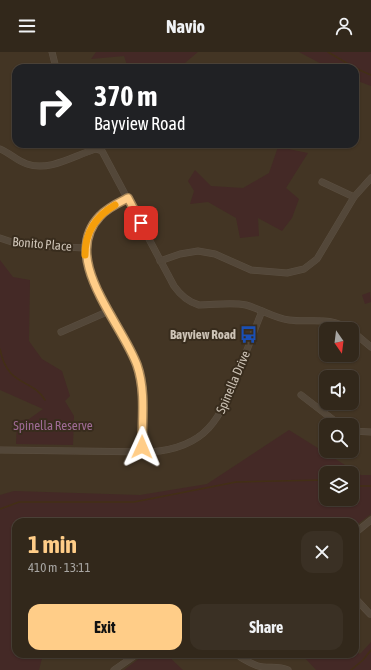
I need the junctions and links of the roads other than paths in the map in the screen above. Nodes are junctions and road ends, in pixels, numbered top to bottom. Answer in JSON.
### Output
{"nodes":[{"id":1,"x":52,"y":52,"type":"edge"},
{"id":2,"x":55,"y":64,"type":"edge"},
{"id":3,"x":96,"y":148,"type":"edge"},
{"id":4,"x":101,"y":148,"type":"edge"},
{"id":5,"x":0,"y":149,"type":"edge"},
{"id":6,"x":371,"y":178,"type":"edge"},
{"id":7,"x":322,"y":182,"type":"dead end"},
{"id":8,"x":354,"y":197,"type":"junction"},
{"id":9,"x":128,"y":198,"type":"junction"},
{"id":10,"x":0,"y":238,"type":"edge"},
{"id":11,"x":85,"y":248,"type":"junction"},
{"id":12,"x":160,"y":260,"type":"junction"},
{"id":13,"x":110,"y":311,"type":"junction"},
{"id":14,"x":262,"y":311,"type":"junction"},
{"id":15,"x":335,"y":322,"type":"edge"},
{"id":16,"x":61,"y":332,"type":"dead end"},
{"id":17,"x":359,"y":338,"type":"edge"},
{"id":18,"x":371,"y":347,"type":"edge"},
{"id":19,"x":301,"y":395,"type":"dead end"},
{"id":20,"x":331,"y":418,"type":"edge"},
{"id":21,"x":359,"y":431,"type":"edge"},
{"id":22,"x":371,"y":432,"type":"edge"},
{"id":23,"x":0,"y":450,"type":"edge"},
{"id":24,"x":142,"y":452,"type":"junction"},
{"id":25,"x":371,"y":520,"type":"edge"},
{"id":26,"x":359,"y":530,"type":"edge"},
{"id":27,"x":359,"y":602,"type":"edge"},
{"id":28,"x":370,"y":614,"type":"edge"},
{"id":29,"x":131,"y":658,"type":"edge"},
{"id":30,"x":242,"y":658,"type":"edge"},
{"id":31,"x":114,"y":670,"type":"edge"},
{"id":32,"x":288,"y":670,"type":"edge"}],
"edges":[{"from":1,"to":2,"type":"street"},
{"from":3,"to":5,"type":"street"},
{"from":4,"to":9,"type":"street"},
{"from":6,"to":8,"type":"street"},
{"from":7,"to":8,"type":"street"},
{"from":8,"to":12,"type":"street"},
{"from":9,"to":11,"type":"street"},
{"from":9,"to":12,"type":"street"},
{"from":10,"to":11,"type":"street","name":"Bonito Place"},
{"from":11,"to":13,"type":"street"},
{"from":12,"to":14,"type":"street"},
{"from":13,"to":16,"type":"street"},
{"from":13,"to":24,"type":"street"},
{"from":14,"to":15,"type":"street"},
{"from":14,"to":24,"type":"street","name":"Spinella Drive"},
{"from":17,"to":18,"type":"street"},
{"from":19,"to":20,"type":"street"},
{"from":21,"to":22,"type":"street"},
{"from":23,"to":24,"type":"street","name":"Spinella Drive"},
{"from":25,"to":26,"type":"street"},
{"from":27,"to":28,"type":"street"},
{"from":29,"to":31,"type":"street"},
{"from":30,"to":32,"type":"street"}]}
